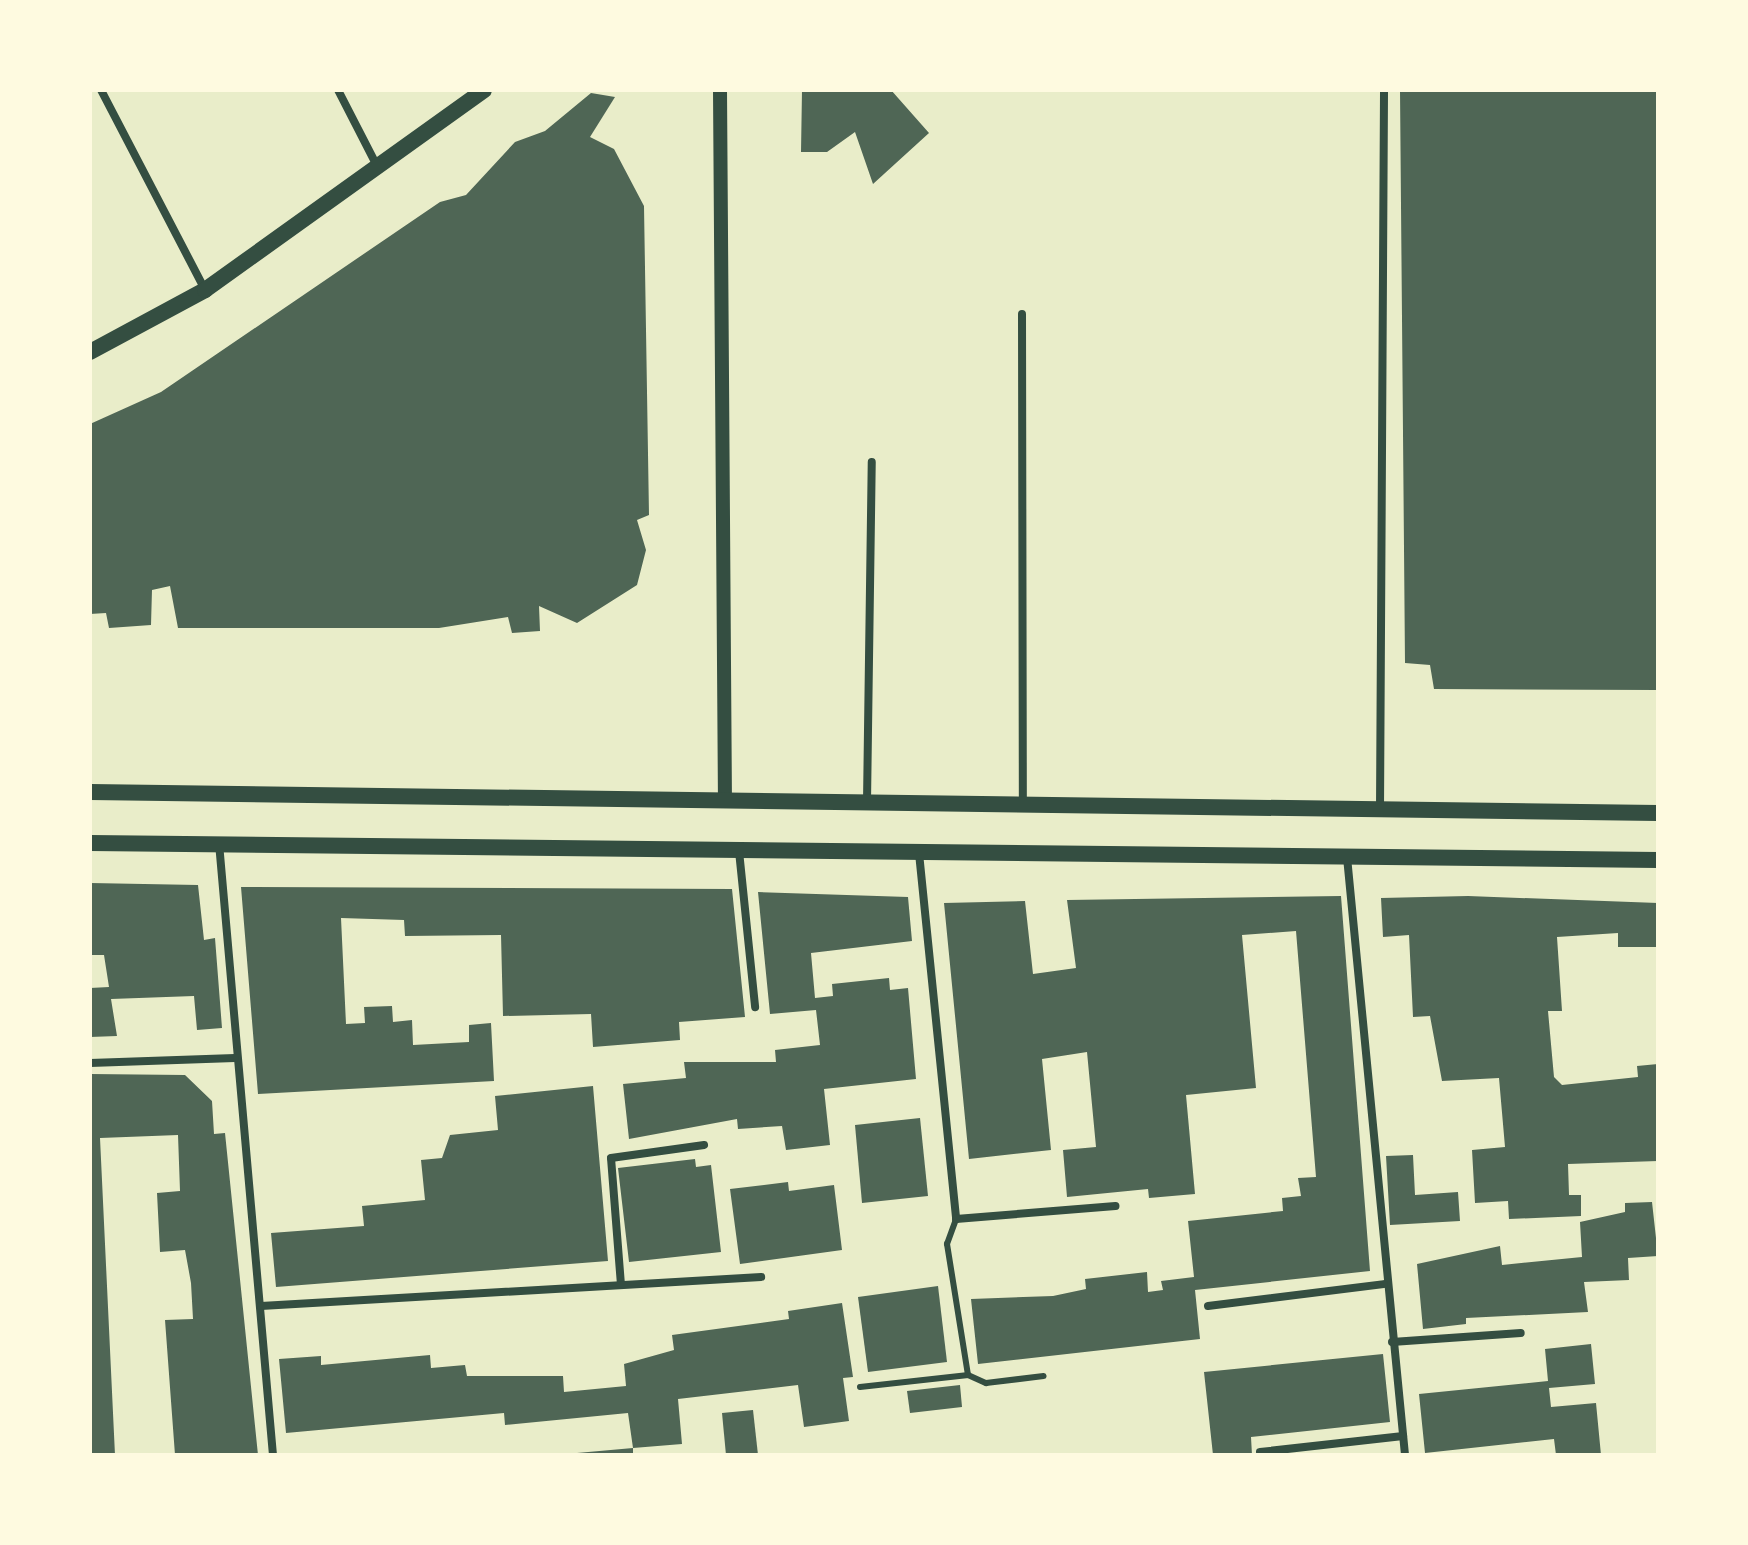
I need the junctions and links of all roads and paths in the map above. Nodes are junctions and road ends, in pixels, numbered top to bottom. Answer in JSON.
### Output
{"nodes":[{"id":1,"x":101,"y":90,"type":"edge"},
{"id":2,"x":338,"y":90,"type":"edge"},
{"id":3,"x":484,"y":90,"type":"edge"},
{"id":4,"x":720,"y":90,"type":"edge"},
{"id":5,"x":1384,"y":90,"type":"edge"},
{"id":6,"x":377,"y":166,"type":"junction"},
{"id":7,"x":205,"y":290,"type":"junction"},
{"id":8,"x":1022,"y":314,"type":"dead end"},
{"id":9,"x":90,"y":352,"type":"edge"},
{"id":10,"x":872,"y":462,"type":"dead end"},
{"id":11,"x":90,"y":792,"type":"edge"},
{"id":12,"x":725,"y":801,"type":"junction"},
{"id":13,"x":867,"y":802,"type":"junction"},
{"id":14,"x":1023,"y":805,"type":"junction"},
{"id":15,"x":1380,"y":809,"type":"junction"},
{"id":16,"x":1658,"y":813,"type":"edge"},
{"id":17,"x":90,"y":843,"type":"edge"},
{"id":18,"x":219,"y":843,"type":"junction"},
{"id":19,"x":739,"y":851,"type":"junction"},
{"id":20,"x":919,"y":852,"type":"junction"},
{"id":21,"x":1347,"y":857,"type":"junction"},
{"id":22,"x":1658,"y":860,"type":"edge"},
{"id":23,"x":755,"y":1007,"type":"dead end"},
{"id":24,"x":235,"y":1058,"type":"junction"},
{"id":25,"x":90,"y":1063,"type":"edge"},
{"id":26,"x":704,"y":1145,"type":"dead end"},
{"id":27,"x":1115,"y":1206,"type":"dead end"},
{"id":28,"x":956,"y":1219,"type":"junction"},
{"id":29,"x":761,"y":1277,"type":"dead end"},
{"id":30,"x":1384,"y":1284,"type":"junction"},
{"id":31,"x":621,"y":1285,"type":"junction"},
{"id":32,"x":261,"y":1306,"type":"junction"},
{"id":33,"x":1208,"y":1306,"type":"dead end"},
{"id":34,"x":1521,"y":1333,"type":"dead end"},
{"id":35,"x":1392,"y":1342,"type":"junction"},
{"id":36,"x":968,"y":1375,"type":"junction"},
{"id":37,"x":1044,"y":1376,"type":"dead end"},
{"id":38,"x":860,"y":1387,"type":"dead end"},
{"id":39,"x":1403,"y":1436,"type":"junction"},
{"id":40,"x":1260,"y":1452,"type":"dead end"},
{"id":41,"x":273,"y":1455,"type":"edge"},
{"id":42,"x":1405,"y":1455,"type":"edge"}],
"edges":[{"from":1,"to":7,"type":"street"},
{"from":2,"to":6,"type":"street"},
{"from":3,"to":6,"type":"main road"},
{"from":4,"to":12,"type":"street"},
{"from":5,"to":15,"type":"street"},
{"from":6,"to":7,"type":"main road"},
{"from":7,"to":9,"type":"main road"},
{"from":8,"to":14,"type":"street"},
{"from":10,"to":13,"type":"street"},
{"from":11,"to":12,"type":"main road"},
{"from":12,"to":13,"type":"main road"},
{"from":13,"to":14,"type":"main road"},
{"from":14,"to":15,"type":"main road"},
{"from":15,"to":16,"type":"main road"},
{"from":17,"to":18,"type":"main road"},
{"from":18,"to":19,"type":"main road"},
{"from":18,"to":24,"type":"street"},
{"from":19,"to":20,"type":"main road"},
{"from":19,"to":23,"type":"street"},
{"from":20,"to":21,"type":"main road"},
{"from":20,"to":28,"type":"street"},
{"from":21,"to":22,"type":"main road"},
{"from":21,"to":30,"type":"street"},
{"from":24,"to":25,"type":"street"},
{"from":24,"to":32,"type":"street"},
{"from":26,"to":31,"type":"street"},
{"from":27,"to":28,"type":"street"},
{"from":28,"to":36,"type":"lane"},
{"from":29,"to":31,"type":"street"},
{"from":30,"to":33,"type":"street"},
{"from":30,"to":35,"type":"street"},
{"from":31,"to":32,"type":"street"},
{"from":32,"to":41,"type":"street"},
{"from":34,"to":35,"type":"street"},
{"from":35,"to":39,"type":"street"},
{"from":36,"to":37,"type":"lane"},
{"from":36,"to":38,"type":"lane"},
{"from":39,"to":40,"type":"street"},
{"from":39,"to":42,"type":"street"}]}
